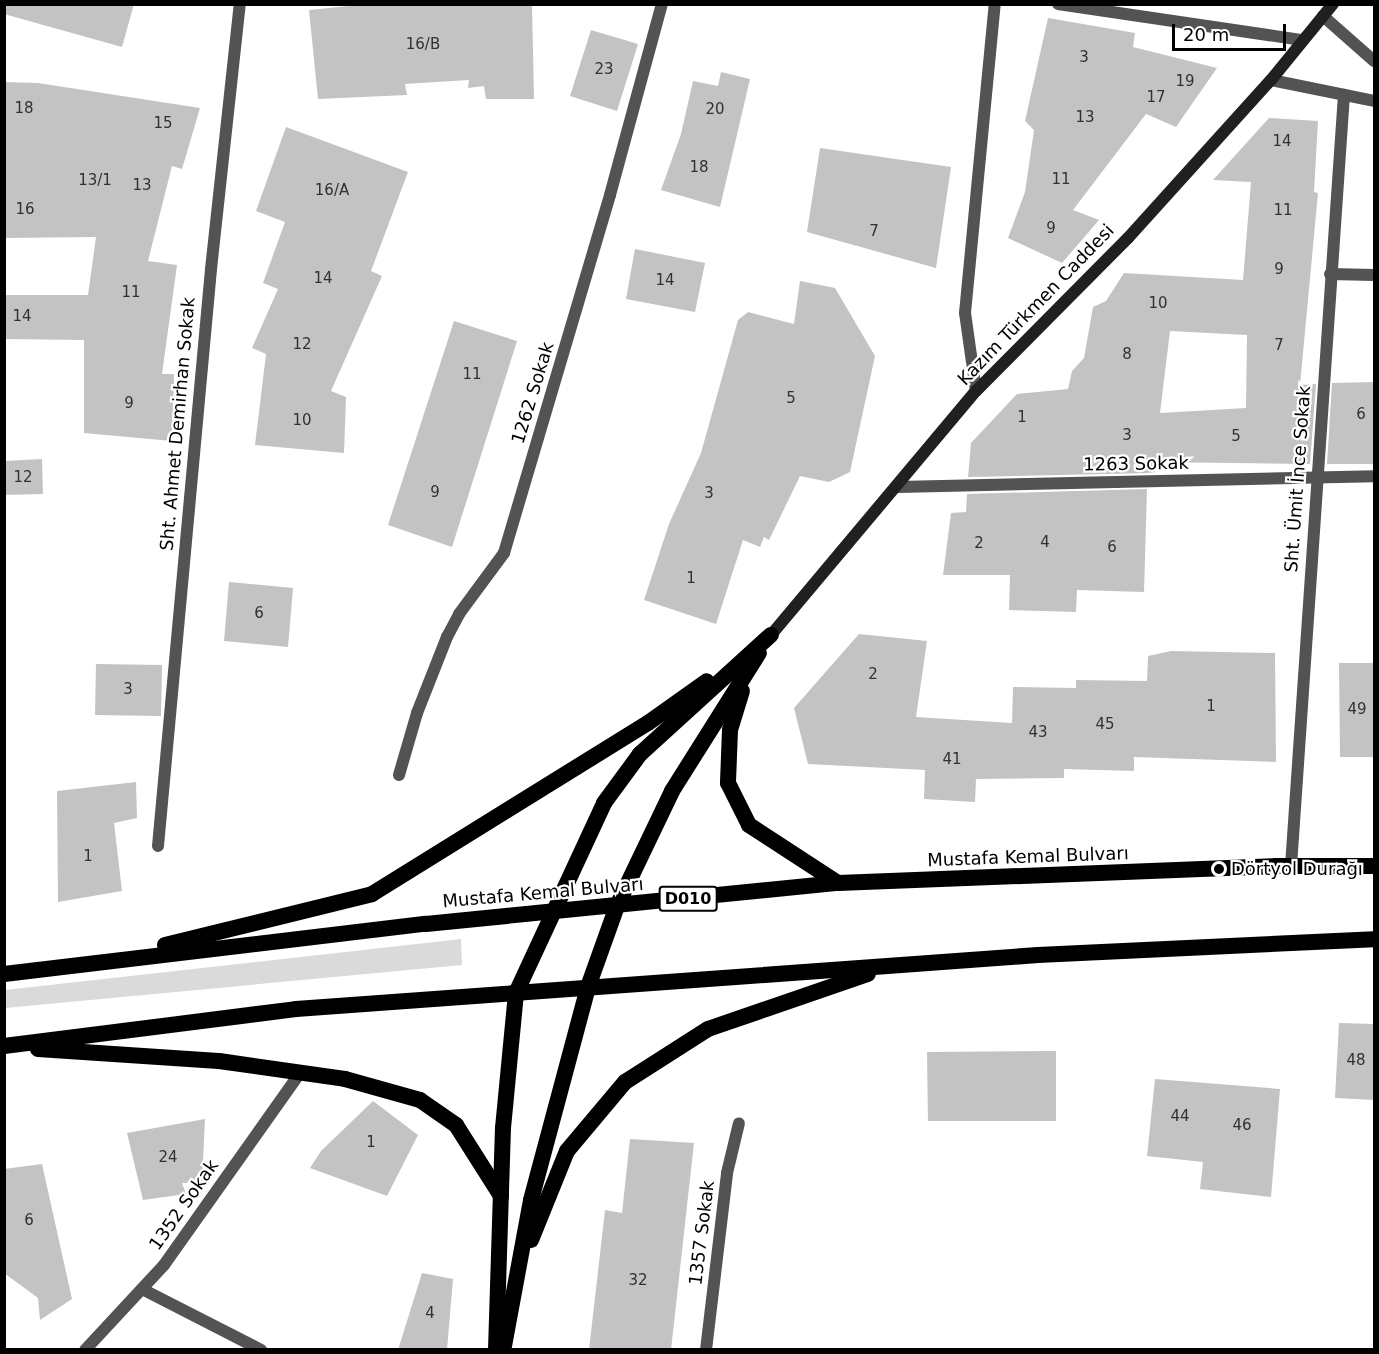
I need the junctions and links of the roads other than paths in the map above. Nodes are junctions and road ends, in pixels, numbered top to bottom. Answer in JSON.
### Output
{"nodes":[{"id":1,"x":240,"y":4,"type":"edge"},
{"id":2,"x":662,"y":4,"type":"edge"},
{"id":3,"x":995,"y":4,"type":"edge"},
{"id":4,"x":1058,"y":4,"type":"edge"},
{"id":5,"x":1332,"y":4,"type":"edge"},
{"id":6,"x":1323,"y":16,"type":"junction"},
{"id":7,"x":1302,"y":40,"type":"junction"},
{"id":8,"x":1374,"y":61,"type":"edge"},
{"id":9,"x":1271,"y":80,"type":"junction"},
{"id":10,"x":1344,"y":95,"type":"junction"},
{"id":11,"x":1374,"y":101,"type":"edge"},
{"id":12,"x":1330,"y":274,"type":"junction"},
{"id":13,"x":1374,"y":275,"type":"edge"},
{"id":14,"x":976,"y":391,"type":"junction"},
{"id":15,"x":1374,"y":476,"type":"edge"},
{"id":16,"x":1316,"y":479,"type":"junction"},
{"id":17,"x":898,"y":487,"type":"junction"},
{"id":18,"x":771,"y":635,"type":"junction"},
{"id":19,"x":399,"y":775,"type":"dead end"},
{"id":20,"x":158,"y":846,"type":"dead end"},
{"id":21,"x":1291,"y":866,"type":"junction"},
{"id":22,"x":1374,"y":866,"type":"edge"},
{"id":23,"x":838,"y":883,"type":"junction"},
{"id":24,"x":617,"y":906,"type":"junction"},
{"id":25,"x":554,"y":912,"type":"junction"},
{"id":26,"x":1374,"y":939,"type":"edge"},
{"id":27,"x":94,"y":962,"type":"junction"},
{"id":28,"x":895,"y":965,"type":"junction"},
{"id":29,"x":4,"y":974,"type":"edge"},
{"id":30,"x":588,"y":987,"type":"junction"},
{"id":31,"x":516,"y":993,"type":"junction"},
{"id":32,"x":4,"y":1046,"type":"edge"},
{"id":33,"x":300,"y":1073,"type":"junction"},
{"id":34,"x":739,"y":1123,"type":"dead end"},
{"id":35,"x":501,"y":1196,"type":"junction"},
{"id":36,"x":518,"y":1274,"type":"junction"},
{"id":37,"x":142,"y":1288,"type":"junction"},
{"id":38,"x":85,"y":1350,"type":"edge"},
{"id":39,"x":261,"y":1350,"type":"edge"},
{"id":40,"x":496,"y":1350,"type":"edge"},
{"id":41,"x":504,"y":1350,"type":"edge"},
{"id":42,"x":706,"y":1350,"type":"edge"}],
"edges":[{"from":1,"to":20,"type":"street","name":"Sht. Ahmet Demirhan Sokak"},
{"from":2,"to":19,"type":"street","name":"1262 Sokak"},
{"from":3,"to":14,"type":"street"},
{"from":4,"to":7,"type":"street"},
{"from":5,"to":6,"type":"main road","name":"Kazım Türkmen Caddesi"},
{"from":6,"to":7,"type":"main road","name":"Kazım Türkmen Caddesi"},
{"from":6,"to":8,"type":"street"},
{"from":7,"to":9,"type":"main road","name":"Kazım Türkmen Caddesi"},
{"from":9,"to":10,"type":"street"},
{"from":9,"to":14,"type":"main road","name":"Kazım Türkmen Caddesi"},
{"from":10,"to":11,"type":"street"},
{"from":10,"to":12,"type":"street","name":"Sht. Ümit İnce Sokak"},
{"from":12,"to":13,"type":"street"},
{"from":12,"to":16,"type":"street","name":"Sht. Ümit İnce Sokak"},
{"from":14,"to":17,"type":"main road","name":"Kazım Türkmen Caddesi"},
{"from":15,"to":16,"type":"street","name":"1263 Sokak"},
{"from":16,"to":17,"type":"street","name":"1263 Sokak"},
{"from":16,"to":21,"type":"street","name":"Sht. Ümit İnce Sokak"},
{"from":17,"to":18,"type":"main road","name":"Kazım Türkmen Caddesi"},
{"from":18,"to":23,"type":"highway"},
{"from":18,"to":24,"type":"highway"},
{"from":18,"to":25,"type":"highway"},
{"from":18,"to":27,"type":"highway"},
{"from":21,"to":22,"type":"highway","name":"Mustafa Kemal Bulvarı","number":"D010"},
{"from":21,"to":23,"type":"highway","name":"Mustafa Kemal Bulvarı","number":"D010"},
{"from":23,"to":24,"type":"highway","name":"Mustafa Kemal Bulvarı","number":"D010"},
{"from":24,"to":25,"type":"highway","name":"Mustafa Kemal Bulvarı","number":"D010"},
{"from":24,"to":30,"type":"highway"},
{"from":25,"to":27,"type":"highway","name":"Mustafa Kemal Bulvarı","number":"D010"},
{"from":25,"to":31,"type":"highway"},
{"from":26,"to":28,"type":"highway"},
{"from":27,"to":29,"type":"highway","name":"Mustafa Kemal Bulvarı","number":"D010"},
{"from":28,"to":30,"type":"highway"},
{"from":28,"to":36,"type":"highway"},
{"from":30,"to":31,"type":"highway"},
{"from":30,"to":36,"type":"highway"},
{"from":31,"to":32,"type":"highway"},
{"from":31,"to":35,"type":"highway"},
{"from":32,"to":33,"type":"highway"},
{"from":33,"to":35,"type":"highway"},
{"from":33,"to":37,"type":"street","name":"1352 Sokak"},
{"from":34,"to":42,"type":"street","name":"1357 Sokak"},
{"from":35,"to":40,"type":"highway"},
{"from":36,"to":41,"type":"highway"},
{"from":37,"to":38,"type":"street","name":"1352 Sokak"},
{"from":37,"to":39,"type":"street"}]}
